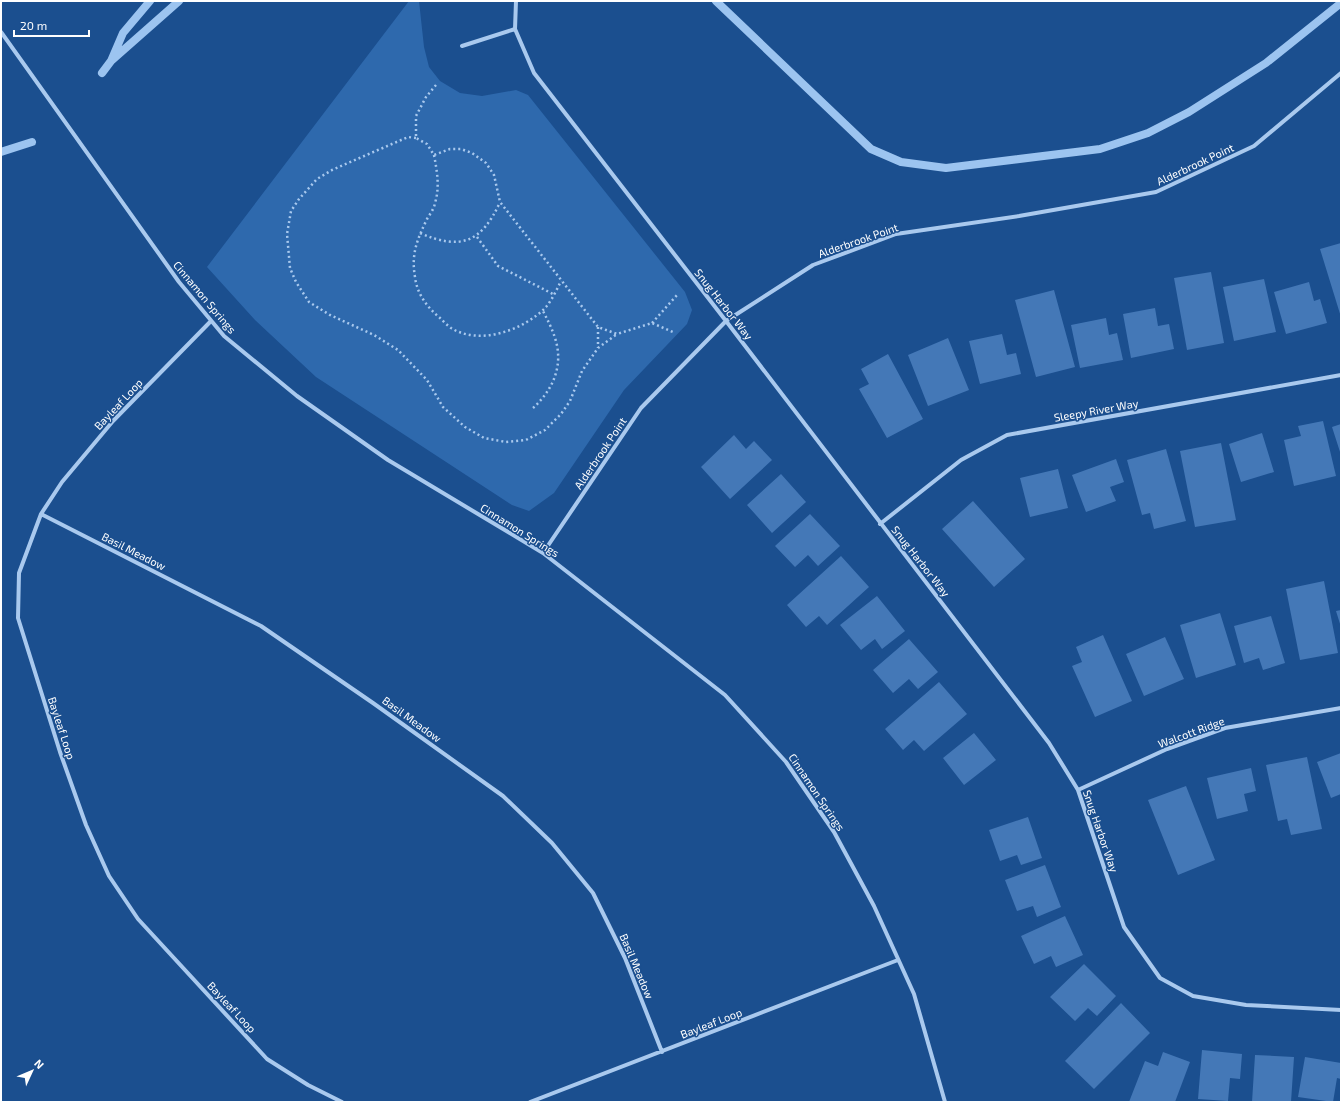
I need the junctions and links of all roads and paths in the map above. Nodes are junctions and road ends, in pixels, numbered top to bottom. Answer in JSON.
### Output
{"nodes":[{"id":1,"x":516,"y":1,"type":"edge"},
{"id":2,"x":515,"y":29,"type":"junction"},
{"id":3,"x":1,"y":32,"type":"edge"},
{"id":4,"x":462,"y":46,"type":"dead end"},
{"id":5,"x":1341,"y":73,"type":"edge"},
{"id":6,"x":436,"y":85,"type":"dead end"},
{"id":7,"x":416,"y":138,"type":"junction"},
{"id":8,"x":434,"y":155,"type":"junction"},
{"id":9,"x":500,"y":202,"type":"junction"},
{"id":10,"x":420,"y":233,"type":"junction"},
{"id":11,"x":477,"y":236,"type":"junction"},
{"id":12,"x":562,"y":281,"type":"junction"},
{"id":13,"x":554,"y":294,"type":"junction"},
{"id":14,"x":678,"y":294,"type":"dead end"},
{"id":15,"x":542,"y":309,"type":"junction"},
{"id":16,"x":211,"y":321,"type":"junction"},
{"id":17,"x":726,"y":321,"type":"junction"},
{"id":18,"x":652,"y":323,"type":"junction"},
{"id":19,"x":598,"y":327,"type":"junction"},
{"id":20,"x":675,"y":333,"type":"dead end"},
{"id":21,"x":617,"y":334,"type":"junction"},
{"id":22,"x":598,"y":348,"type":"junction"},
{"id":23,"x":1341,"y":375,"type":"edge"},
{"id":24,"x":533,"y":408,"type":"dead end"},
{"id":25,"x":40,"y":514,"type":"junction"},
{"id":26,"x":880,"y":524,"type":"junction"},
{"id":27,"x":544,"y":553,"type":"junction"},
{"id":28,"x":1341,"y":708,"type":"edge"},
{"id":29,"x":1078,"y":790,"type":"junction"},
{"id":30,"x":898,"y":960,"type":"junction"},
{"id":31,"x":1341,"y":1010,"type":"edge"},
{"id":32,"x":662,"y":1052,"type":"junction"},
{"id":33,"x":342,"y":1102,"type":"edge"},
{"id":34,"x":530,"y":1102,"type":"edge"},
{"id":35,"x":945,"y":1102,"type":"edge"}],
"edges":[{"from":1,"to":2,"type":"street","name":"Snug Harbor Way"},
{"from":2,"to":4,"type":"street"},
{"from":2,"to":17,"type":"street","name":"Snug Harbor Way"},
{"from":3,"to":16,"type":"street","name":"Cinnamon Springs"},
{"from":5,"to":17,"type":"street","name":"Alderbrook Point"},
{"from":6,"to":7,"type":"path"},
{"from":7,"to":8,"type":"path"},
{"from":7,"to":22,"type":"path"},
{"from":8,"to":9,"type":"path"},
{"from":8,"to":10,"type":"path"},
{"from":9,"to":11,"type":"path"},
{"from":9,"to":12,"type":"path"},
{"from":10,"to":11,"type":"path"},
{"from":10,"to":15,"type":"path"},
{"from":11,"to":13,"type":"path"},
{"from":12,"to":13,"type":"path"},
{"from":12,"to":19,"type":"path"},
{"from":13,"to":15,"type":"path"},
{"from":14,"to":18,"type":"path"},
{"from":15,"to":24,"type":"path"},
{"from":16,"to":25,"type":"street","name":"Bayleaf Loop"},
{"from":16,"to":27,"type":"street","name":"Cinnamon Springs"},
{"from":17,"to":26,"type":"street","name":"Snug Harbor Way"},
{"from":17,"to":27,"type":"street","name":"Alderbrook Point"},
{"from":18,"to":20,"type":"path"},
{"from":18,"to":21,"type":"path"},
{"from":19,"to":21,"type":"path"},
{"from":19,"to":22,"type":"path"},
{"from":21,"to":22,"type":"path"},
{"from":23,"to":26,"type":"street","name":"Sleepy River Way"},
{"from":25,"to":32,"type":"street","name":"Basil Meadow"},
{"from":25,"to":33,"type":"street","name":"Bayleaf Loop"},
{"from":26,"to":29,"type":"street","name":"Snug Harbor Way"},
{"from":27,"to":30,"type":"street","name":"Cinnamon Springs"},
{"from":28,"to":29,"type":"street","name":"Walcott Ridge"},
{"from":29,"to":31,"type":"street","name":"Snug Harbor Way"},
{"from":30,"to":32,"type":"street","name":"Bayleaf Loop"},
{"from":30,"to":35,"type":"street","name":"Cinnamon Springs"},
{"from":32,"to":34,"type":"street","name":"Bayleaf Loop"}]}
